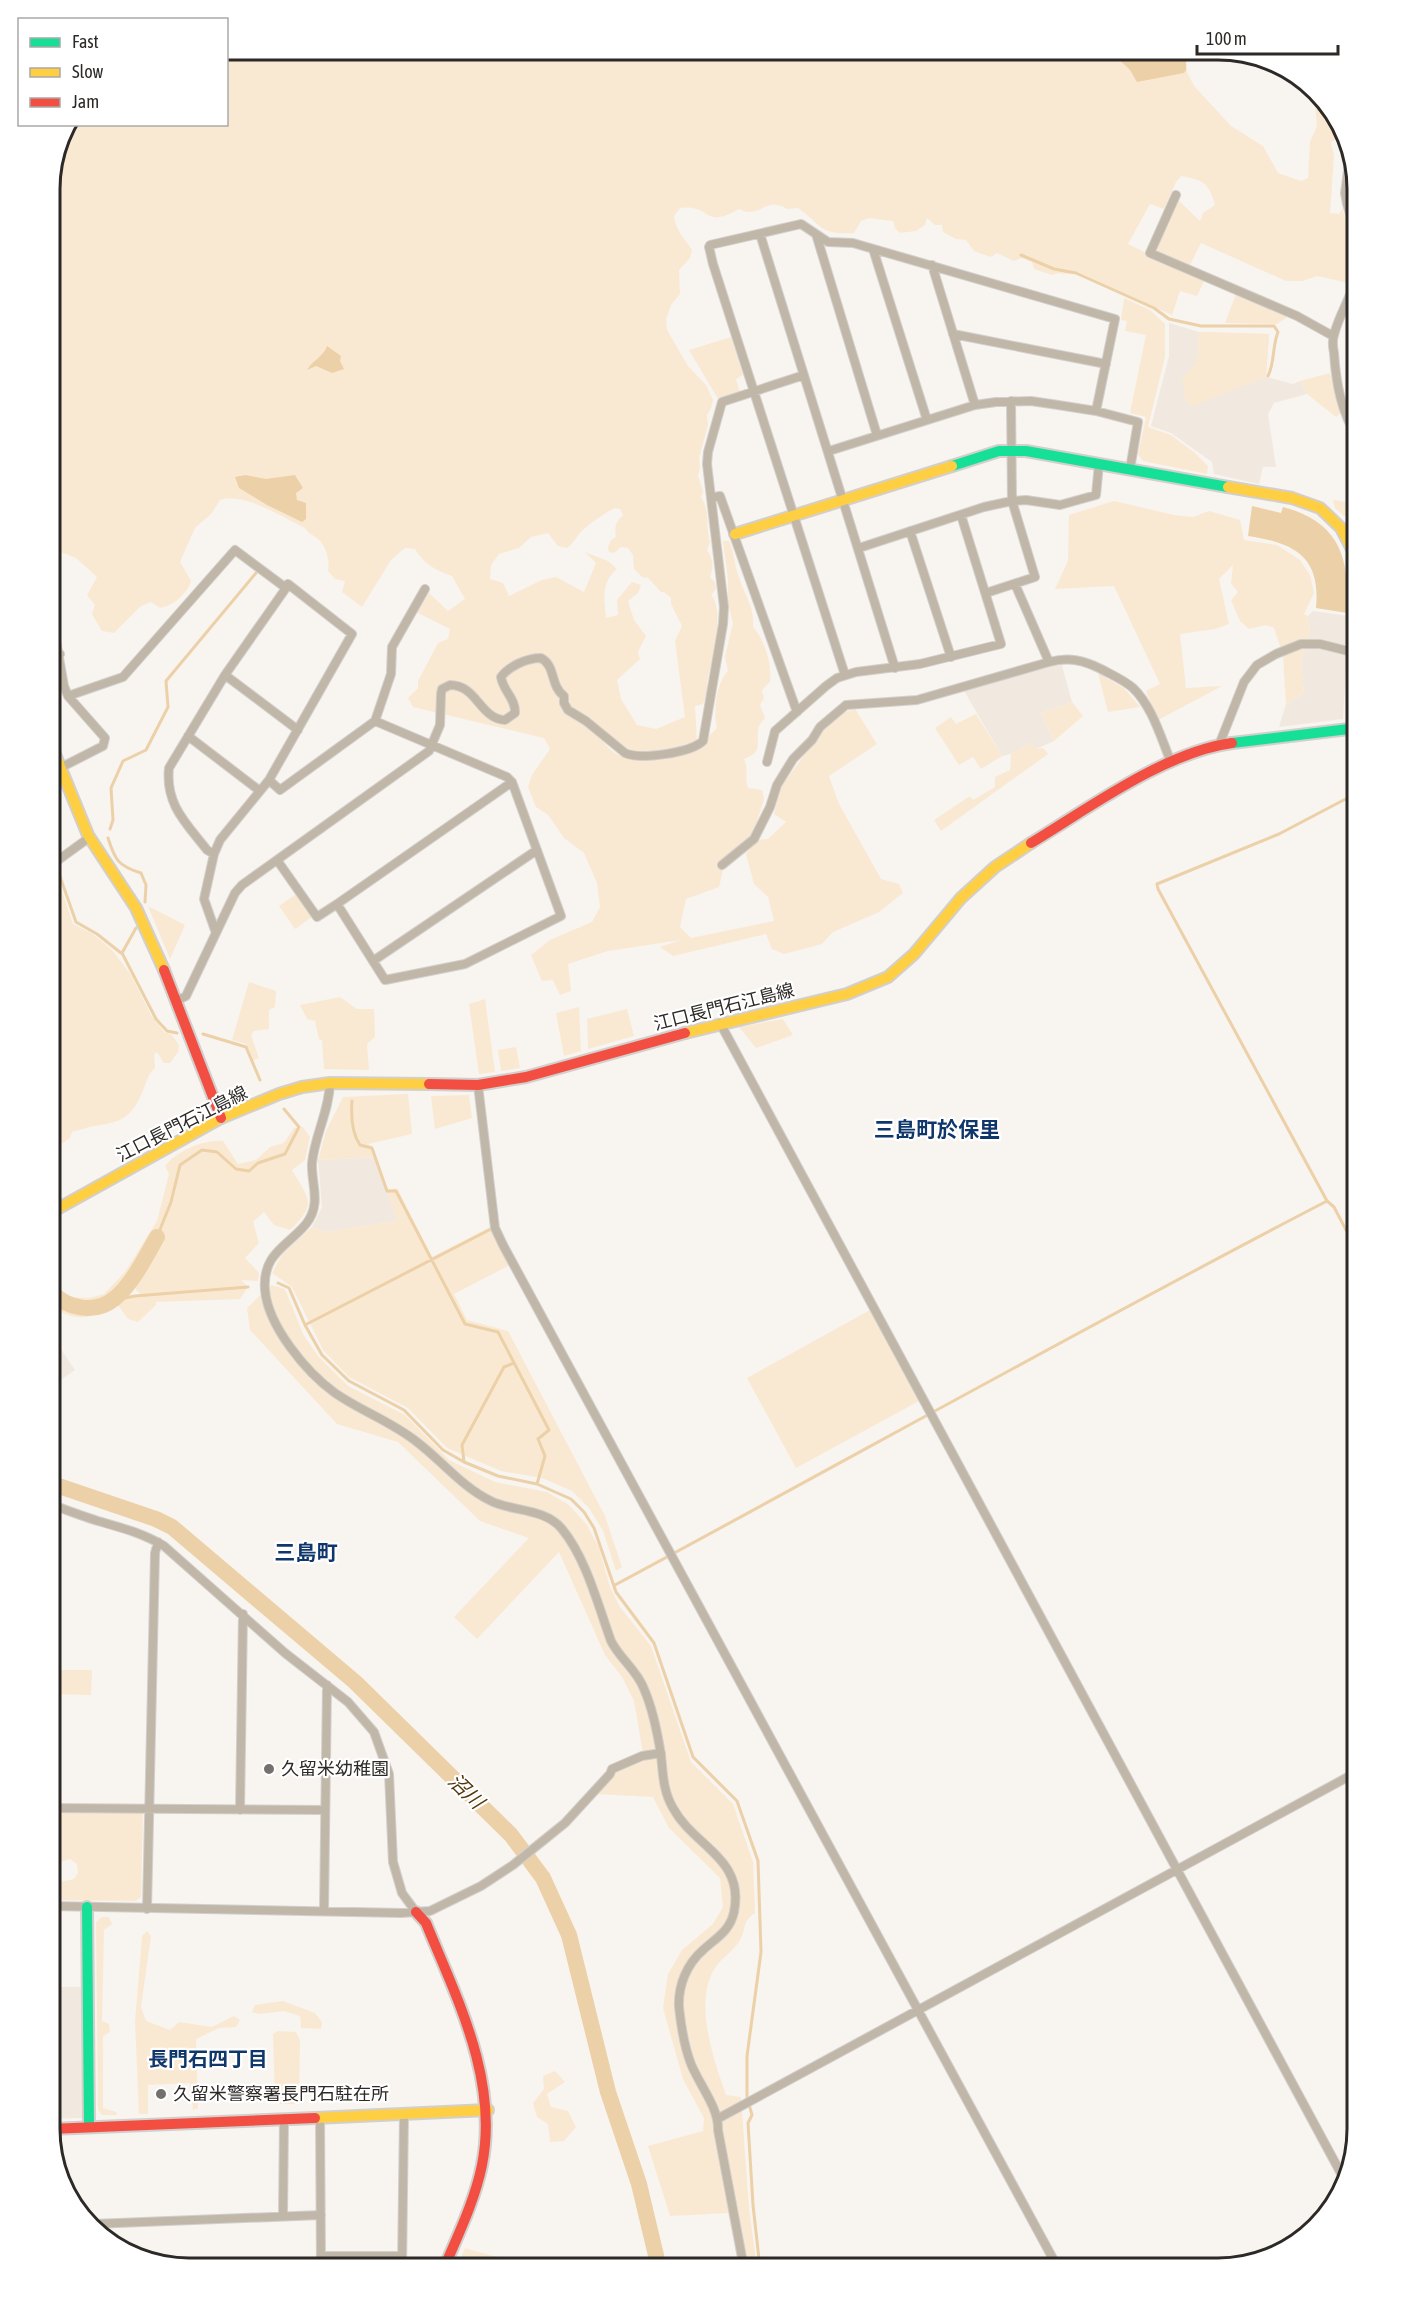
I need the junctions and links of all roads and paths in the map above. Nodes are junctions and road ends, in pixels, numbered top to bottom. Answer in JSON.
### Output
{"nodes":[{"id":1,"x":1347,"y":179,"type":"edge"},
{"id":2,"x":1176,"y":195,"type":"dead end"},
{"id":3,"x":1347,"y":204,"type":"edge"},
{"id":4,"x":760,"y":234,"type":"junction"},
{"id":5,"x":816,"y":234,"type":"junction"},
{"id":6,"x":873,"y":249,"type":"junction"},
{"id":7,"x":932,"y":265,"type":"junction"},
{"id":8,"x":1347,"y":306,"type":"edge"},
{"id":9,"x":953,"y":334,"type":"junction"},
{"id":10,"x":1333,"y":336,"type":"junction"},
{"id":11,"x":1106,"y":364,"type":"junction"},
{"id":12,"x":804,"y":375,"type":"junction"},
{"id":13,"x":753,"y":392,"type":"junction"},
{"id":14,"x":1011,"y":401,"type":"junction"},
{"id":15,"x":975,"y":405,"type":"junction"},
{"id":16,"x":1096,"y":411,"type":"junction"},
{"id":17,"x":1347,"y":416,"type":"edge"},
{"id":18,"x":927,"y":420,"type":"junction"},
{"id":19,"x":877,"y":435,"type":"junction"},
{"id":20,"x":828,"y":451,"type":"junction"},
{"id":21,"x":1011,"y":451,"type":"junction"},
{"id":22,"x":1099,"y":464,"type":"junction"},
{"id":23,"x":1130,"y":469,"type":"junction"},
{"id":24,"x":711,"y":498,"type":"junction"},
{"id":25,"x":842,"y":499,"type":"junction"},
{"id":26,"x":1012,"y":501,"type":"junction"},
{"id":27,"x":961,"y":515,"type":"junction"},
{"id":28,"x":792,"y":517,"type":"junction"},
{"id":29,"x":910,"y":531,"type":"junction"},
{"id":30,"x":735,"y":534,"type":"junction"},
{"id":31,"x":1347,"y":538,"type":"edge"},
{"id":32,"x":859,"y":548,"type":"junction"},
{"id":33,"x":1015,"y":584,"type":"junction"},
{"id":34,"x":286,"y":588,"type":"junction"},
{"id":35,"x":425,"y":589,"type":"dead end"},
{"id":36,"x":986,"y":593,"type":"junction"},
{"id":37,"x":1347,"y":651,"type":"edge"},
{"id":38,"x":60,"y":654,"type":"edge"},
{"id":39,"x":951,"y":657,"type":"junction"},
{"id":40,"x":1049,"y":662,"type":"junction"},
{"id":41,"x":896,"y":668,"type":"junction"},
{"id":42,"x":225,"y":675,"type":"junction"},
{"id":43,"x":844,"y":675,"type":"junction"},
{"id":44,"x":68,"y":696,"type":"junction"},
{"id":45,"x":797,"y":712,"type":"junction"},
{"id":46,"x":375,"y":721,"type":"junction"},
{"id":47,"x":1347,"y":729,"type":"edge"},
{"id":48,"x":298,"y":730,"type":"junction"},
{"id":49,"x":188,"y":735,"type":"junction"},
{"id":50,"x":433,"y":745,"type":"junction"},
{"id":51,"x":1219,"y":745,"type":"junction"},
{"id":52,"x":767,"y":762,"type":"dead end"},
{"id":53,"x":1171,"y":762,"type":"junction"},
{"id":54,"x":60,"y":768,"type":"joint"},
{"id":55,"x":269,"y":780,"type":"junction"},
{"id":56,"x":512,"y":782,"type":"junction"},
{"id":57,"x":260,"y":791,"type":"junction"},
{"id":58,"x":90,"y":837,"type":"junction"},
{"id":59,"x":537,"y":850,"type":"junction"},
{"id":60,"x":214,"y":854,"type":"junction"},
{"id":61,"x":60,"y":860,"type":"edge"},
{"id":62,"x":277,"y":860,"type":"junction"},
{"id":63,"x":722,"y":865,"type":"dead end"},
{"id":64,"x":338,"y":904,"type":"junction"},
{"id":65,"x":216,"y":933,"type":"junction"},
{"id":66,"x":373,"y":961,"type":"junction"},
{"id":67,"x":178,"y":1000,"type":"junction"},
{"id":68,"x":720,"y":1023,"type":"junction"},
{"id":69,"x":330,"y":1083,"type":"junction"},
{"id":70,"x":478,"y":1085,"type":"junction"},
{"id":71,"x":221,"y":1118,"type":"junction"},
{"id":72,"x":60,"y":1207,"type":"edge"},
{"id":73,"x":60,"y":1508,"type":"edge"},
{"id":74,"x":158,"y":1542,"type":"junction"},
{"id":75,"x":243,"y":1614,"type":"junction"},
{"id":76,"x":327,"y":1685,"type":"junction"},
{"id":77,"x":661,"y":1753,"type":"junction"},
{"id":78,"x":1347,"y":1778,"type":"edge"},
{"id":79,"x":60,"y":1808,"type":"edge"},
{"id":80,"x":149,"y":1809,"type":"junction"},
{"id":81,"x":240,"y":1810,"type":"junction"},
{"id":82,"x":326,"y":1810,"type":"junction"},
{"id":83,"x":1178,"y":1871,"type":"junction"},
{"id":84,"x":60,"y":1906,"type":"edge"},
{"id":85,"x":87,"y":1907,"type":"junction"},
{"id":86,"x":147,"y":1909,"type":"junction"},
{"id":87,"x":324,"y":1911,"type":"junction"},
{"id":88,"x":416,"y":1912,"type":"junction"},
{"id":89,"x":918,"y":2011,"type":"junction"},
{"id":90,"x":488,"y":2110,"type":"junction"},
{"id":91,"x":404,"y":2113,"type":"junction"},
{"id":92,"x":320,"y":2117,"type":"junction"},
{"id":93,"x":284,"y":2118,"type":"junction"},
{"id":94,"x":719,"y":2118,"type":"junction"},
{"id":95,"x":89,"y":2126,"type":"junction"},
{"id":96,"x":60,"y":2128,"type":"edge"},
{"id":97,"x":1340,"y":2171,"type":"edge"},
{"id":98,"x":321,"y":2215,"type":"junction"},
{"id":99,"x":283,"y":2217,"type":"junction"},
{"id":100,"x":102,"y":2224,"type":"edge"},
{"id":101,"x":321,"y":2256,"type":"joint"},
{"id":102,"x":402,"y":2256,"type":"joint"},
{"id":103,"x":449,"y":2258,"type":"edge"},
{"id":104,"x":742,"y":2258,"type":"edge"},
{"id":105,"x":1053,"y":2258,"type":"edge"}],
"edges":[{"from":1,"to":3,"type":"street"},
{"from":2,"to":10,"type":"street"},
{"from":4,"to":5,"type":"street"},
{"from":4,"to":12,"type":"street"},
{"from":4,"to":13,"type":"street"},
{"from":5,"to":6,"type":"street"},
{"from":5,"to":19,"type":"street"},
{"from":6,"to":7,"type":"street"},
{"from":6,"to":18,"type":"street"},
{"from":7,"to":9,"type":"street"},
{"from":7,"to":11,"type":"street"},
{"from":8,"to":10,"type":"street"},
{"from":9,"to":11,"type":"street"},
{"from":9,"to":15,"type":"street"},
{"from":10,"to":17,"type":"street"},
{"from":11,"to":16,"type":"street"},
{"from":12,"to":13,"type":"street"},
{"from":12,"to":20,"type":"street"},
{"from":13,"to":24,"type":"street"},
{"from":13,"to":28,"type":"street"},
{"from":14,"to":15,"type":"street"},
{"from":14,"to":16,"type":"street"},
{"from":14,"to":21,"type":"street"},
{"from":15,"to":18,"type":"street"},
{"from":16,"to":23,"type":"street"},
{"from":18,"to":19,"type":"street"},
{"from":19,"to":20,"type":"street"},
{"from":20,"to":25,"type":"street"},
{"from":21,"to":22,"type":"street"},
{"from":21,"to":25,"type":"street"},
{"from":21,"to":26,"type":"street"},
{"from":22,"to":23,"type":"street"},
{"from":22,"to":26,"type":"street"},
{"from":23,"to":31,"type":"street"},
{"from":24,"to":30,"type":"street"},
{"from":24,"to":50,"type":"street"},
{"from":25,"to":28,"type":"street"},
{"from":25,"to":32,"type":"street"},
{"from":26,"to":27,"type":"street"},
{"from":26,"to":33,"type":"street"},
{"from":27,"to":29,"type":"street"},
{"from":27,"to":36,"type":"street"},
{"from":28,"to":30,"type":"street"},
{"from":28,"to":43,"type":"street"},
{"from":29,"to":32,"type":"street"},
{"from":29,"to":39,"type":"street"},
{"from":30,"to":45,"type":"street"},
{"from":32,"to":41,"type":"street"},
{"from":33,"to":36,"type":"street"},
{"from":33,"to":40,"type":"street"},
{"from":34,"to":42,"type":"street"},
{"from":34,"to":44,"type":"street"},
{"from":34,"to":48,"type":"street"},
{"from":35,"to":46,"type":"street"},
{"from":36,"to":39,"type":"street"},
{"from":37,"to":51,"type":"street"},
{"from":38,"to":44,"type":"street"},
{"from":39,"to":41,"type":"street"},
{"from":40,"to":53,"type":"street"},
{"from":40,"to":63,"type":"street"},
{"from":41,"to":43,"type":"street"},
{"from":42,"to":48,"type":"street"},
{"from":42,"to":49,"type":"street"},
{"from":43,"to":45,"type":"street"},
{"from":44,"to":54,"type":"street"},
{"from":45,"to":52,"type":"street"},
{"from":46,"to":50,"type":"street"},
{"from":46,"to":55,"type":"street"},
{"from":47,"to":51,"type":"street","name":"江口長門石江島線"},
{"from":48,"to":55,"type":"street"},
{"from":49,"to":57,"type":"street"},
{"from":49,"to":60,"type":"street"},
{"from":50,"to":56,"type":"street"},
{"from":50,"to":62,"type":"street"},
{"from":51,"to":53,"type":"street","name":"江口長門石江島線"},
{"from":53,"to":68,"type":"street","name":"江口長門石江島線"},
{"from":54,"to":58,"type":"street"},
{"from":55,"to":57,"type":"street"},
{"from":56,"to":59,"type":"street"},
{"from":56,"to":64,"type":"street"},
{"from":57,"to":60,"type":"street"},
{"from":58,"to":61,"type":"street"},
{"from":58,"to":67,"type":"street"},
{"from":59,"to":66,"type":"street"},
{"from":59,"to":66,"type":"street"},
{"from":60,"to":65,"type":"street"},
{"from":62,"to":64,"type":"street"},
{"from":62,"to":65,"type":"street"},
{"from":64,"to":66,"type":"street"},
{"from":65,"to":67,"type":"street"},
{"from":67,"to":71,"type":"street"},
{"from":68,"to":70,"type":"street","name":"江口長門石江島線"},
{"from":68,"to":83,"type":"street"},
{"from":69,"to":70,"type":"street","name":"江口長門石江島線"},
{"from":69,"to":71,"type":"street","name":"江口長門石江島線"},
{"from":69,"to":77,"type":"street"},
{"from":70,"to":89,"type":"street"},
{"from":71,"to":72,"type":"street","name":"江口長門石江島線"},
{"from":73,"to":74,"type":"street"},
{"from":74,"to":75,"type":"street"},
{"from":74,"to":80,"type":"street"},
{"from":75,"to":76,"type":"street"},
{"from":75,"to":81,"type":"street"},
{"from":76,"to":82,"type":"street"},
{"from":76,"to":88,"type":"street"},
{"from":77,"to":88,"type":"street"},
{"from":77,"to":94,"type":"street"},
{"from":78,"to":83,"type":"street"},
{"from":79,"to":80,"type":"street"},
{"from":80,"to":81,"type":"street"},
{"from":80,"to":86,"type":"street"},
{"from":81,"to":82,"type":"street"},
{"from":82,"to":87,"type":"street"},
{"from":83,"to":89,"type":"street"},
{"from":83,"to":97,"type":"street"},
{"from":84,"to":85,"type":"street"},
{"from":85,"to":86,"type":"street"},
{"from":85,"to":95,"type":"street"},
{"from":86,"to":87,"type":"street"},
{"from":87,"to":88,"type":"street"},
{"from":88,"to":90,"type":"street"},
{"from":89,"to":94,"type":"street"},
{"from":89,"to":105,"type":"street"},
{"from":90,"to":91,"type":"street"},
{"from":90,"to":103,"type":"street"},
{"from":91,"to":92,"type":"street"},
{"from":91,"to":102,"type":"street"},
{"from":92,"to":93,"type":"street"},
{"from":92,"to":98,"type":"street"},
{"from":93,"to":95,"type":"street"},
{"from":93,"to":99,"type":"street"},
{"from":94,"to":104,"type":"street"},
{"from":95,"to":96,"type":"street"},
{"from":98,"to":99,"type":"street"},
{"from":98,"to":101,"type":"street"},
{"from":99,"to":100,"type":"street"},
{"from":101,"to":102,"type":"street"}]}
